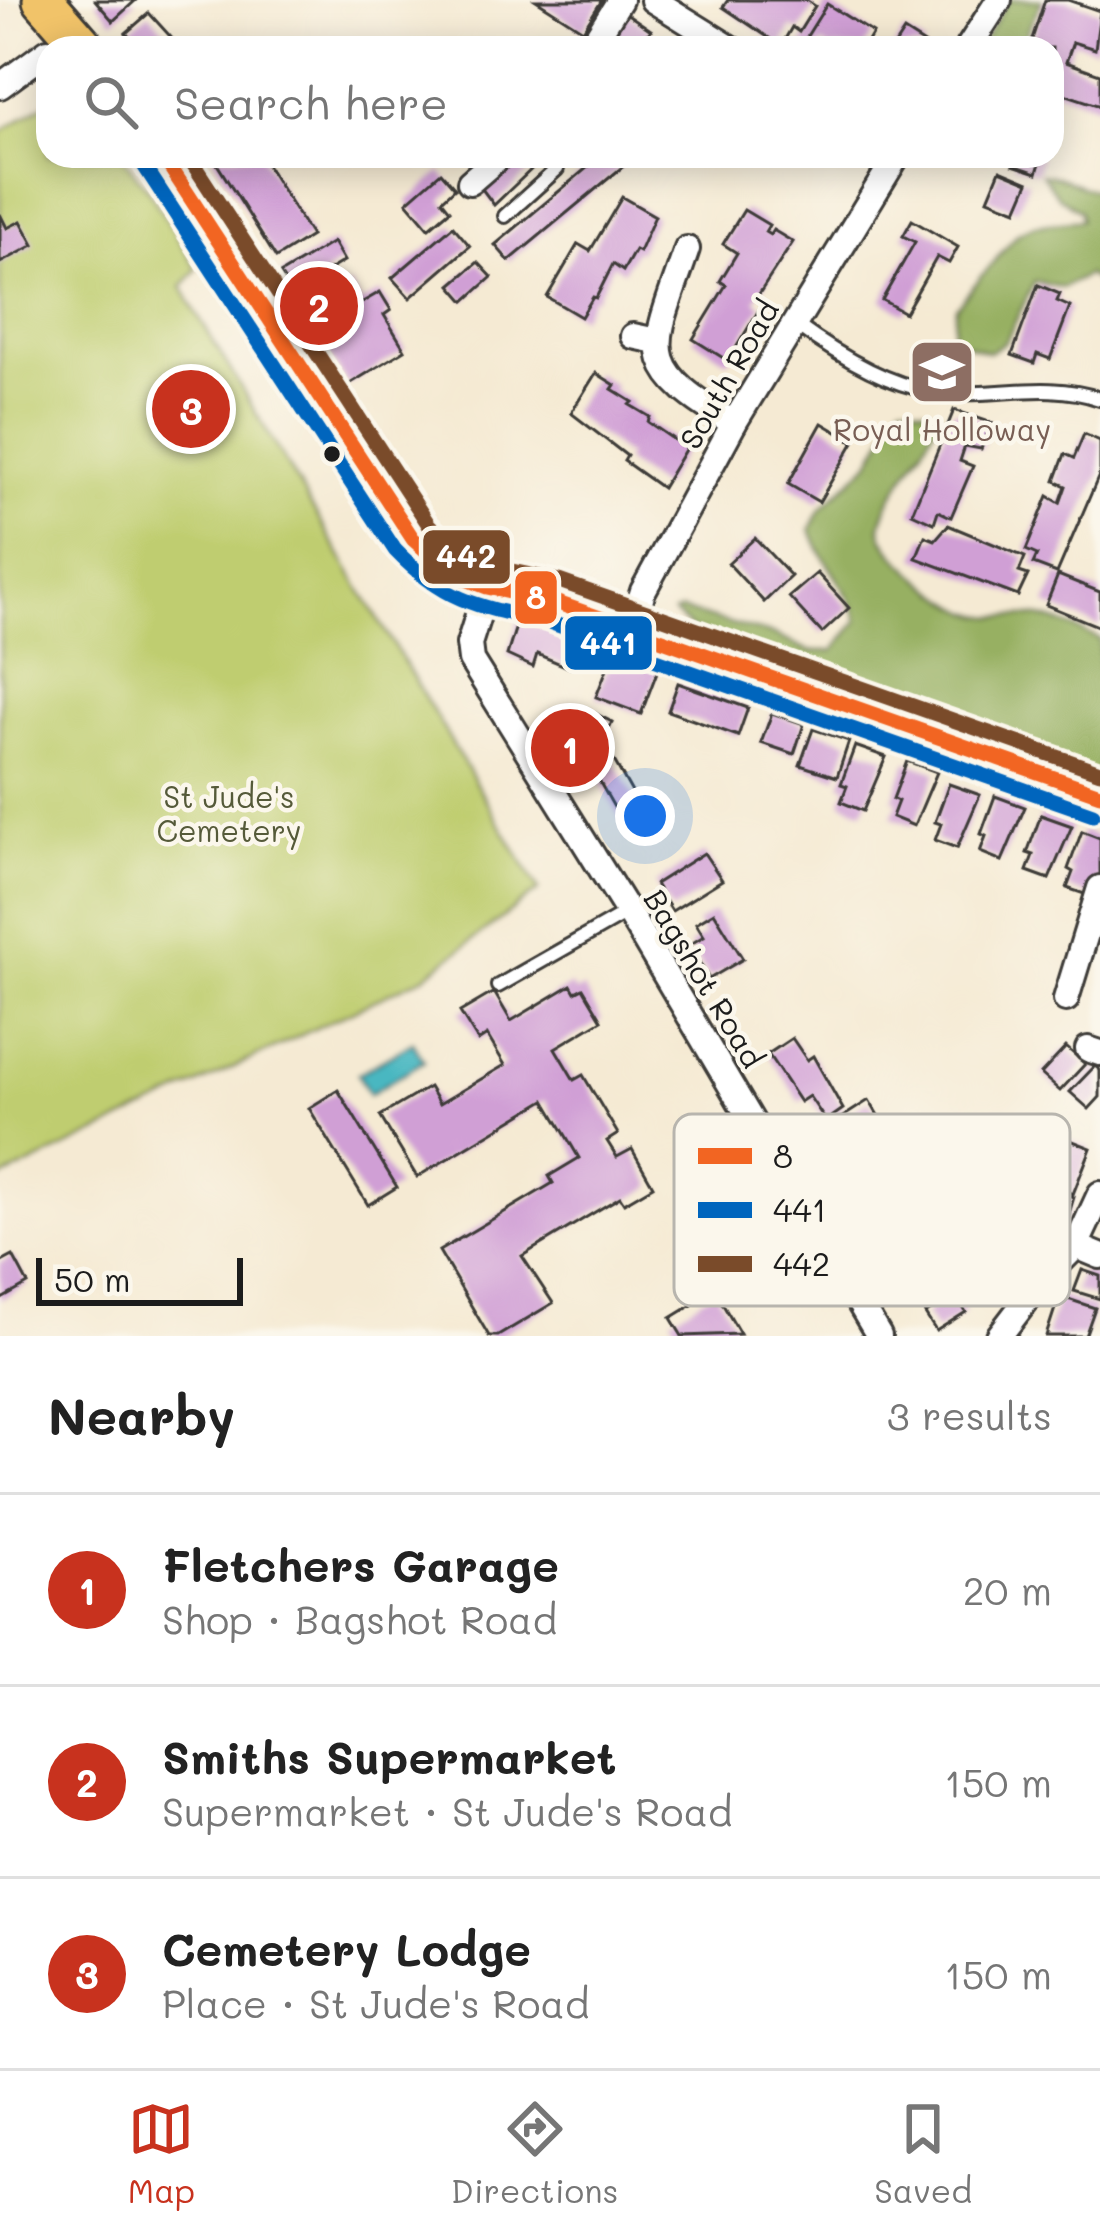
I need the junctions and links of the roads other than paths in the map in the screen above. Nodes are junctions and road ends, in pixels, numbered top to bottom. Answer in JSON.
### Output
{"nodes":[{"id":1,"x":44,"y":0,"type":"edge"},
{"id":2,"x":620,"y":0,"type":"edge"},
{"id":3,"x":653,"y":0,"type":"edge"},
{"id":4,"x":999,"y":0,"type":"edge"},
{"id":5,"x":60,"y":36,"type":"edge"},
{"id":6,"x":598,"y":36,"type":"edge"},
{"id":7,"x":711,"y":36,"type":"edge"},
{"id":8,"x":976,"y":36,"type":"edge"},
{"id":9,"x":36,"y":63,"type":"edge"},
{"id":10,"x":0,"y":86,"type":"edge"},
{"id":11,"x":171,"y":168,"type":"edge"},
{"id":12,"x":486,"y":168,"type":"edge"},
{"id":13,"x":556,"y":168,"type":"edge"},
{"id":14,"x":890,"y":168,"type":"edge"},
{"id":15,"x":470,"y":182,"type":"dead end"},
{"id":16,"x":505,"y":216,"type":"dead end"},
{"id":17,"x":687,"y":249,"type":"dead end"},
{"id":18,"x":794,"y":323,"type":"junction"},
{"id":19,"x":1100,"y":399,"type":"edge"},
{"id":20,"x":734,"y":423,"type":"junction"},
{"id":21,"x":487,"y":587,"type":"junction"},
{"id":22,"x":630,"y":632,"type":"junction"},
{"id":23,"x":1100,"y":794,"type":"edge"},
{"id":24,"x":1100,"y":888,"type":"edge"},
{"id":25,"x":628,"y":912,"type":"junction"},
{"id":26,"x":498,"y":986,"type":"dead end"},
{"id":27,"x":1066,"y":999,"type":"dead end"},
{"id":28,"x":745,"y":1114,"type":"edge"},
{"id":29,"x":1100,"y":1194,"type":"edge"},
{"id":30,"x":1088,"y":1251,"type":"edge"},
{"id":31,"x":857,"y":1306,"type":"edge"},
{"id":32,"x":1022,"y":1306,"type":"edge"},
{"id":33,"x":873,"y":1334,"type":"edge"},
{"id":34,"x":998,"y":1336,"type":"edge"}],
"edges":[{"from":1,"to":5,"type":"main road"},
{"from":2,"to":6,"type":"street"},
{"from":3,"to":7,"type":"street"},
{"from":4,"to":8,"type":"street"},
{"from":9,"to":10,"type":"street"},
{"from":11,"to":21,"type":"main road"},
{"from":12,"to":15,"type":"street"},
{"from":13,"to":16,"type":"lane"},
{"from":14,"to":18,"type":"street","name":"South Road"},
{"from":17,"to":20,"type":"street"},
{"from":18,"to":19,"type":"lane"},
{"from":18,"to":20,"type":"street","name":"South Road"},
{"from":20,"to":22,"type":"street","name":"South Road"},
{"from":21,"to":22,"type":"main road"},
{"from":21,"to":25,"type":"street","name":"Bagshot Road"},
{"from":22,"to":23,"type":"main road"},
{"from":24,"to":27,"type":"street"},
{"from":25,"to":26,"type":"lane"},
{"from":25,"to":28,"type":"street","name":"Bagshot Road"},
{"from":29,"to":30,"type":"street"},
{"from":31,"to":33,"type":"street","name":"Bagshot Road"},
{"from":32,"to":34,"type":"street"}]}
